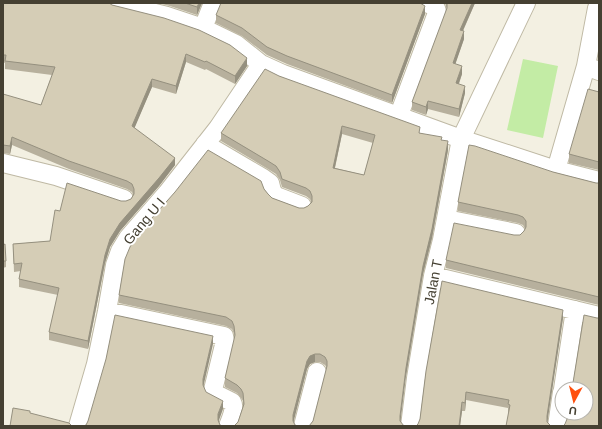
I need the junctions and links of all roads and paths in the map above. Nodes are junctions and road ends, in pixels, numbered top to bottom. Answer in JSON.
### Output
{"nodes":[{"id":1,"x":115,"y":3,"type":"edge"},
{"id":2,"x":213,"y":3,"type":"edge"},
{"id":3,"x":426,"y":3,"type":"edge"},
{"id":4,"x":526,"y":3,"type":"edge"},
{"id":5,"x":597,"y":8,"type":"dead end"},
{"id":6,"x":203,"y":28,"type":"junction"},
{"id":7,"x":261,"y":64,"type":"junction"},
{"id":8,"x":592,"y":68,"type":"edge"},
{"id":9,"x":398,"y":116,"type":"junction"},
{"id":10,"x":461,"y":139,"type":"junction"},
{"id":11,"x":205,"y":144,"type":"junction"},
{"id":12,"x":3,"y":163,"type":"edge"},
{"id":13,"x":556,"y":170,"type":"junction"},
{"id":14,"x":599,"y":181,"type":"edge"},
{"id":15,"x":124,"y":199,"type":"edge"},
{"id":16,"x":302,"y":206,"type":"edge"},
{"id":17,"x":446,"y":220,"type":"junction"},
{"id":18,"x":516,"y":233,"type":"edge"},
{"id":19,"x":433,"y":276,"type":"junction"},
{"id":20,"x":575,"y":310,"type":"junction"},
{"id":21,"x":107,"y":311,"type":"junction"},
{"id":22,"x":599,"y":316,"type":"edge"},
{"id":23,"x":316,"y":372,"type":"dead end"},
{"id":24,"x":563,"y":381,"type":"edge"},
{"id":25,"x":78,"y":426,"type":"edge"},
{"id":26,"x":228,"y":426,"type":"edge"},
{"id":27,"x":303,"y":426,"type":"edge"},
{"id":28,"x":410,"y":426,"type":"edge"}],
"edges":[{"from":1,"to":6,"type":"street"},
{"from":2,"to":6,"type":"street"},
{"from":3,"to":9,"type":"street"},
{"from":4,"to":10,"type":"street","name":"Jalan T"},
{"from":5,"to":8,"type":"street"},
{"from":6,"to":7,"type":"street"},
{"from":7,"to":9,"type":"street"},
{"from":7,"to":11,"type":"street","name":"Gang U I"},
{"from":8,"to":13,"type":"street"},
{"from":9,"to":10,"type":"street"},
{"from":10,"to":13,"type":"street"},
{"from":10,"to":17,"type":"street","name":"Jalan T"},
{"from":11,"to":16,"type":"street"},
{"from":11,"to":21,"type":"street","name":"Gang U I"},
{"from":12,"to":15,"type":"street"},
{"from":13,"to":14,"type":"street"},
{"from":17,"to":18,"type":"street"},
{"from":17,"to":19,"type":"street","name":"Jalan T"},
{"from":19,"to":20,"type":"street"},
{"from":19,"to":28,"type":"street","name":"Jalan T"},
{"from":20,"to":22,"type":"street"},
{"from":20,"to":24,"type":"street"},
{"from":21,"to":25,"type":"street","name":"Gang U I"},
{"from":21,"to":26,"type":"street"},
{"from":23,"to":27,"type":"street"}]}
